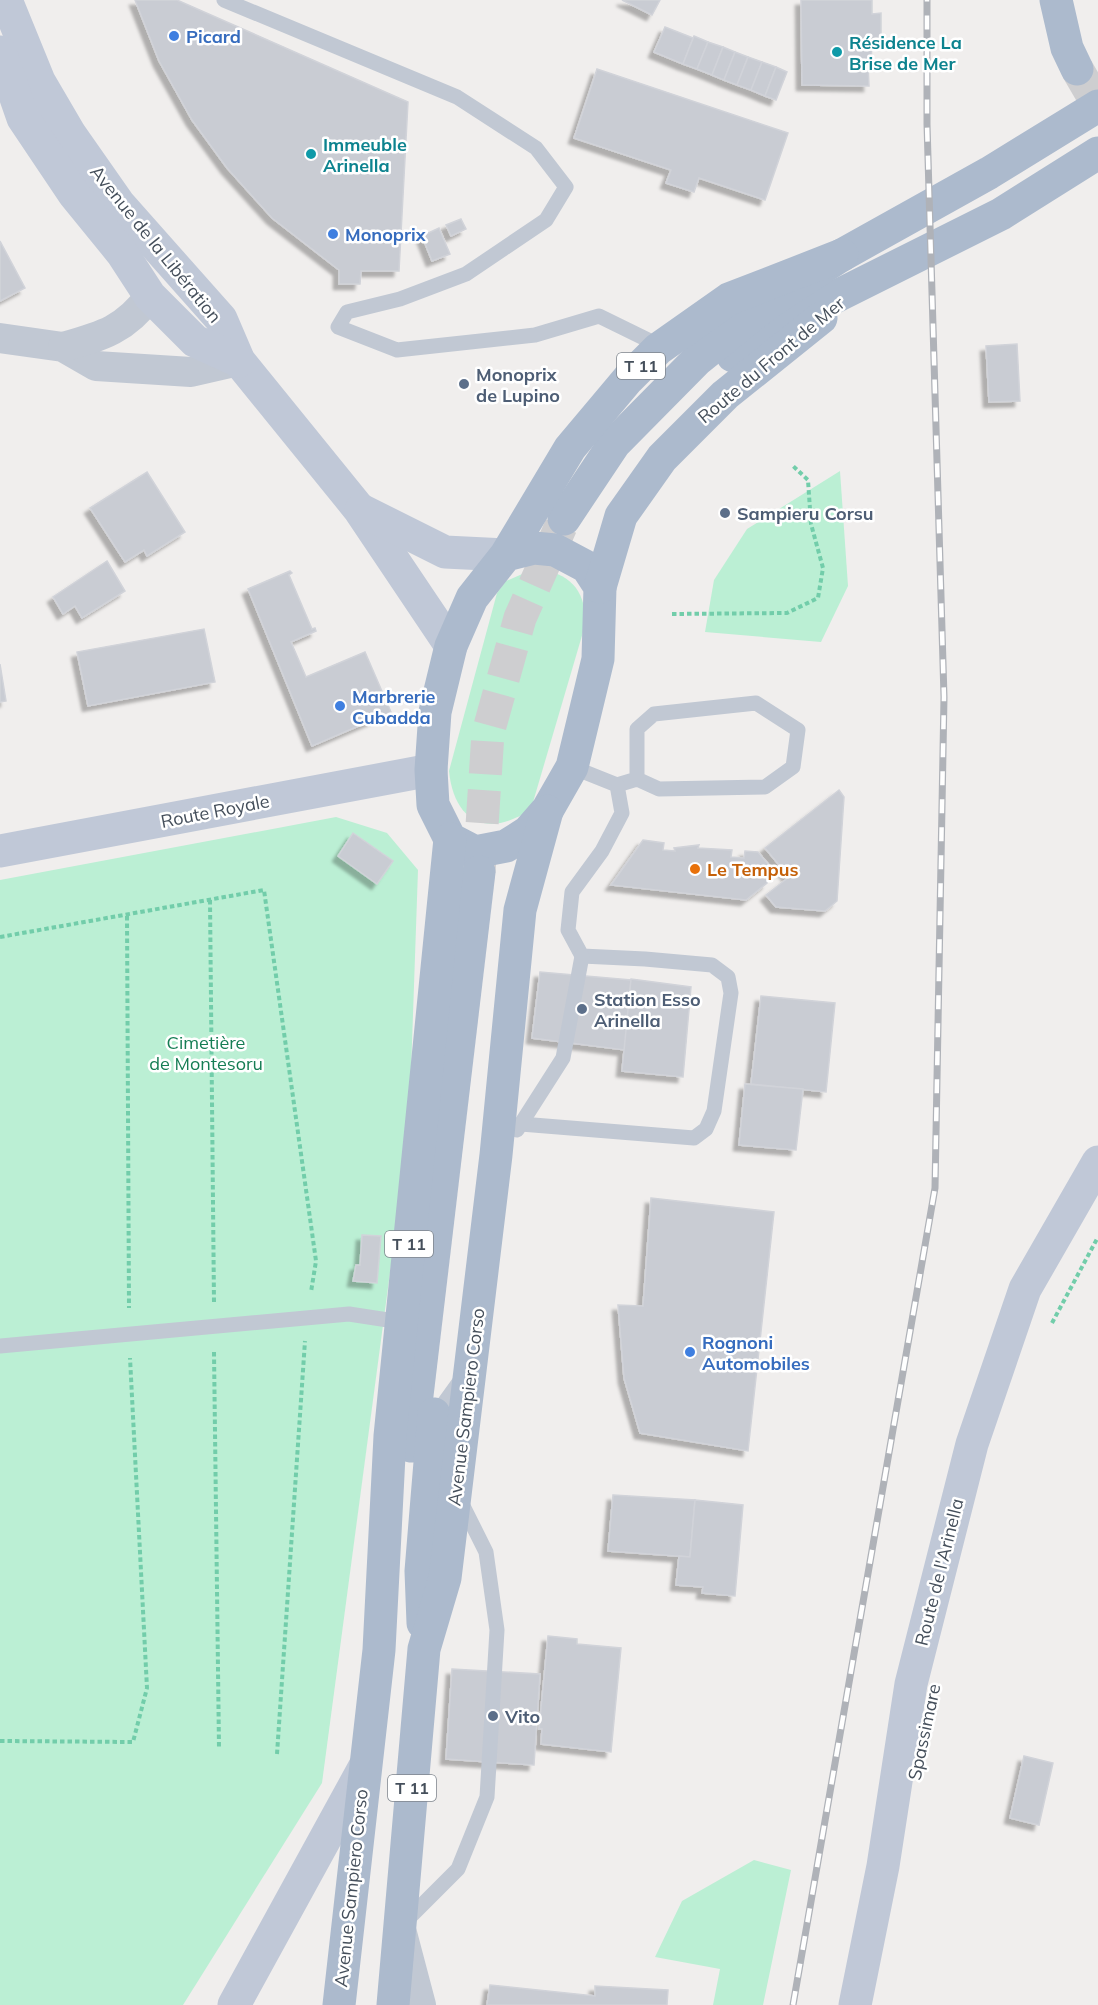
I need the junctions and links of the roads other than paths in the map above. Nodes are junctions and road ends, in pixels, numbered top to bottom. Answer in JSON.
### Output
{"nodes":[{"id":1,"x":6,"y":0,"type":"edge"},
{"id":2,"x":224,"y":0,"type":"edge"},
{"id":3,"x":1056,"y":0,"type":"edge"},
{"id":4,"x":1077,"y":0,"type":"edge"},
{"id":5,"x":0,"y":52,"type":"edge"},
{"id":6,"x":1098,"y":106,"type":"edge"},
{"id":7,"x":1098,"y":153,"type":"edge"},
{"id":8,"x":842,"y":255,"type":"junction"},
{"id":9,"x":857,"y":287,"type":"junction"},
{"id":10,"x":150,"y":296,"type":"junction"},
{"id":11,"x":122,"y":324,"type":"junction"},
{"id":12,"x":0,"y":338,"type":"edge"},
{"id":13,"x":63,"y":347,"type":"junction"},
{"id":14,"x":658,"y":349,"type":"junction"},
{"id":15,"x":239,"y":361,"type":"junction"},
{"id":16,"x":136,"y":368,"type":"junction"},
{"id":17,"x":359,"y":509,"type":"junction"},
{"id":18,"x":506,"y":555,"type":"junction"},
{"id":19,"x":600,"y":587,"type":"junction"},
{"id":20,"x":451,"y":646,"type":"junction"},
{"id":21,"x":572,"y":766,"type":"junction"},
{"id":22,"x":431,"y":770,"type":"junction"},
{"id":23,"x":637,"y":779,"type":"junction"},
{"id":24,"x":617,"y":785,"type":"junction"},
{"id":25,"x":548,"y":809,"type":"junction"},
{"id":26,"x":450,"y":839,"type":"junction"},
{"id":27,"x":0,"y":851,"type":"edge"},
{"id":28,"x":582,"y":956,"type":"junction"},
{"id":29,"x":521,"y":1125,"type":"junction"},
{"id":30,"x":496,"y":1155,"type":"junction"},
{"id":31,"x":1098,"y":1162,"type":"edge"},
{"id":32,"x":401,"y":1322,"type":"junction"},
{"id":33,"x":0,"y":1346,"type":"edge"},
{"id":34,"x":471,"y":1365,"type":"junction"},
{"id":35,"x":434,"y":1417,"type":"junction"},
{"id":36,"x":455,"y":1492,"type":"junction"},
{"id":37,"x":424,"y":1649,"type":"junction"},
{"id":38,"x":379,"y":1650,"type":"junction"},
{"id":39,"x":364,"y":1768,"type":"junction"},
{"id":40,"x":400,"y":1927,"type":"junction"},
{"id":41,"x":234,"y":2005,"type":"edge"},
{"id":42,"x":339,"y":2005,"type":"edge"},
{"id":43,"x":393,"y":2005,"type":"edge"},
{"id":44,"x":421,"y":2005,"type":"edge"},
{"id":45,"x":855,"y":2005,"type":"edge"}],
"edges":[{"from":1,"to":15,"type":"main road","name":"Avenue de la Libération"},
{"from":2,"to":14,"type":"lane"},
{"from":3,"to":4,"type":"main road"},
{"from":5,"to":10,"type":"main road","name":"Avenue de la Libération"},
{"from":6,"to":8,"type":"main road","name":"Route du Front de Mer","number":"T 11"},
{"from":7,"to":9,"type":"main road","name":"Route du Front de Mer","number":"T 11"},
{"from":8,"to":9,"type":"main road","name":"Route du Front de Mer","number":"T 11"},
{"from":8,"to":14,"type":"main road","name":"Route du Front de Mer","number":"T 11"},
{"from":9,"to":19,"type":"main road","name":"Route du Front de Mer","number":"T 11"},
{"from":10,"to":11,"type":"street"},
{"from":10,"to":15,"type":"main road","name":"Avenue de la Libération"},
{"from":11,"to":13,"type":"street"},
{"from":11,"to":16,"type":"street"},
{"from":12,"to":13,"type":"street"},
{"from":13,"to":16,"type":"street"},
{"from":14,"to":18,"type":"main road","name":"Route du Front de Mer","number":"T 11"},
{"from":15,"to":16,"type":"street"},
{"from":15,"to":17,"type":"main road","name":"Avenue de la Libération"},
{"from":17,"to":18,"type":"main road","name":"Avenue de la Libération"},
{"from":17,"to":20,"type":"main road","name":"Avenue de la Libération"},
{"from":18,"to":19,"type":"main road"},
{"from":18,"to":20,"type":"main road","name":"Route du Front de Mer"},
{"from":19,"to":21,"type":"main road","name":"Route du Front de Mer"},
{"from":20,"to":22,"type":"main road","name":"Route du Front de Mer"},
{"from":21,"to":24,"type":"lane"},
{"from":21,"to":25,"type":"main road","name":"Route du Front de Mer"},
{"from":22,"to":26,"type":"main road","name":"Route du Front de Mer"},
{"from":22,"to":27,"type":"main road","name":"Route Royale"},
{"from":23,"to":23,"type":"lane"},
{"from":23,"to":24,"type":"lane"},
{"from":24,"to":28,"type":"lane"},
{"from":25,"to":26,"type":"main road"},
{"from":25,"to":30,"type":"main road","name":"Avenue Sampiero Corso","number":"T 11"},
{"from":26,"to":32,"type":"main road","name":"Avenue Sampiero Corso","number":"T 11"},
{"from":28,"to":29,"type":"lane"},
{"from":28,"to":29,"type":"lane"},
{"from":29,"to":30,"type":"lane"},
{"from":30,"to":34,"type":"main road","name":"Avenue Sampiero Corso","number":"T 11"},
{"from":31,"to":45,"type":"main road","name":"Route de l'Arinella"},
{"from":32,"to":33,"type":"lane"},
{"from":32,"to":38,"type":"main road","name":"Avenue Sampiero Corso","number":"T 11"},
{"from":34,"to":35,"type":"lane"},
{"from":34,"to":36,"type":"main road","name":"Avenue Sampiero Corso","number":"T 11"},
{"from":35,"to":37,"type":"main road","number":"T 11"},
{"from":35,"to":38,"type":"main road","number":"T 11"},
{"from":36,"to":37,"type":"main road","name":"Avenue Sampiero Corso","number":"T 11"},
{"from":36,"to":40,"type":"lane"},
{"from":37,"to":40,"type":"main road","name":"Avenue Sampiero Corso","number":"T 11"},
{"from":38,"to":39,"type":"main road","name":"Avenue Sampiero Corso","number":"T 11"},
{"from":39,"to":41,"type":"main road"},
{"from":39,"to":42,"type":"main road","name":"Avenue Sampiero Corso","number":"T 11"},
{"from":40,"to":43,"type":"main road","name":"Avenue Sampiero Corso","number":"T 11"},
{"from":40,"to":44,"type":"street"}]}
